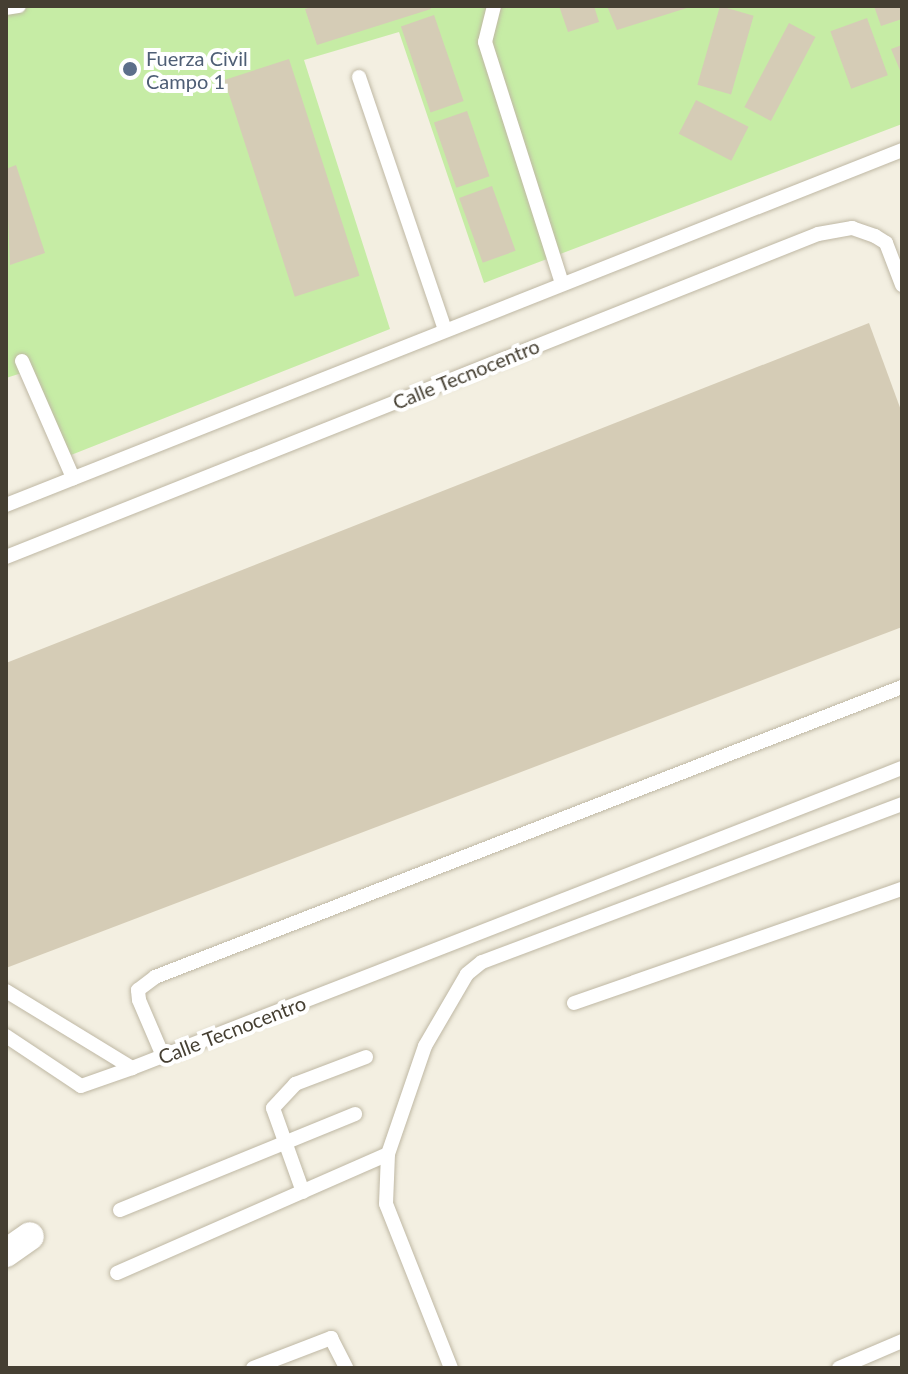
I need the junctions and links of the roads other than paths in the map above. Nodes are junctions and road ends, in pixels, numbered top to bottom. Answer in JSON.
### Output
{"nodes":[{"id":1,"x":19,"y":6,"type":"edge"},
{"id":2,"x":494,"y":6,"type":"edge"},
{"id":3,"x":6,"y":8,"type":"edge"},
{"id":4,"x":359,"y":77,"type":"dead end"},
{"id":5,"x":902,"y":150,"type":"edge"},
{"id":6,"x":562,"y":283,"type":"junction"},
{"id":7,"x":902,"y":285,"type":"edge"},
{"id":8,"x":445,"y":330,"type":"junction"},
{"id":9,"x":22,"y":361,"type":"dead end"},
{"id":10,"x":73,"y":478,"type":"junction"},
{"id":11,"x":6,"y":505,"type":"edge"},
{"id":12,"x":6,"y":557,"type":"edge"},
{"id":13,"x":902,"y":687,"type":"edge"},
{"id":14,"x":902,"y":768,"type":"edge"},
{"id":15,"x":902,"y":804,"type":"edge"},
{"id":16,"x":902,"y":889,"type":"edge"},
{"id":17,"x":471,"y":940,"type":"junction"},
{"id":18,"x":482,"y":962,"type":"junction"},
{"id":19,"x":6,"y":991,"type":"edge"},
{"id":20,"x":574,"y":1003,"type":"dead end"},
{"id":21,"x":6,"y":1036,"type":"edge"},
{"id":22,"x":163,"y":1056,"type":"junction"},
{"id":23,"x":366,"y":1057,"type":"dead end"},
{"id":24,"x":132,"y":1068,"type":"junction"},
{"id":25,"x":355,"y":1114,"type":"dead end"},
{"id":26,"x":283,"y":1143,"type":"junction"},
{"id":27,"x":388,"y":1154,"type":"junction"},
{"id":28,"x":303,"y":1192,"type":"junction"},
{"id":29,"x":120,"y":1210,"type":"dead end"},
{"id":30,"x":30,"y":1236,"type":"dead end"},
{"id":31,"x":6,"y":1253,"type":"edge"},
{"id":32,"x":117,"y":1273,"type":"dead end"},
{"id":33,"x":902,"y":1341,"type":"edge"},
{"id":34,"x":253,"y":1368,"type":"edge"},
{"id":35,"x":346,"y":1368,"type":"edge"},
{"id":36,"x":451,"y":1368,"type":"edge"},
{"id":37,"x":839,"y":1368,"type":"edge"}],
"edges":[{"from":1,"to":3,"type":"lane"},
{"from":2,"to":6,"type":"lane"},
{"from":4,"to":8,"type":"lane"},
{"from":5,"to":6,"type":"lane"},
{"from":6,"to":8,"type":"lane"},
{"from":7,"to":12,"type":"lane","name":"Calle Tecnocentro"},
{"from":8,"to":10,"type":"lane"},
{"from":9,"to":10,"type":"lane"},
{"from":10,"to":11,"type":"lane"},
{"from":13,"to":22,"type":"lane"},
{"from":14,"to":17,"type":"lane","name":"Calle Tecnocentro"},
{"from":15,"to":18,"type":"lane"},
{"from":16,"to":20,"type":"lane"},
{"from":17,"to":18,"type":"lane"},
{"from":17,"to":22,"type":"lane","name":"Calle Tecnocentro"},
{"from":18,"to":27,"type":"lane"},
{"from":19,"to":24,"type":"lane","name":"Calle Tecnocentro"},
{"from":21,"to":24,"type":"lane"},
{"from":22,"to":24,"type":"lane","name":"Calle Tecnocentro"},
{"from":23,"to":26,"type":"lane"},
{"from":25,"to":26,"type":"lane"},
{"from":26,"to":28,"type":"lane"},
{"from":26,"to":29,"type":"lane"},
{"from":27,"to":28,"type":"lane"},
{"from":27,"to":36,"type":"lane"},
{"from":28,"to":32,"type":"lane"},
{"from":30,"to":31,"type":"street"},
{"from":33,"to":37,"type":"lane"},
{"from":34,"to":35,"type":"lane"}]}
